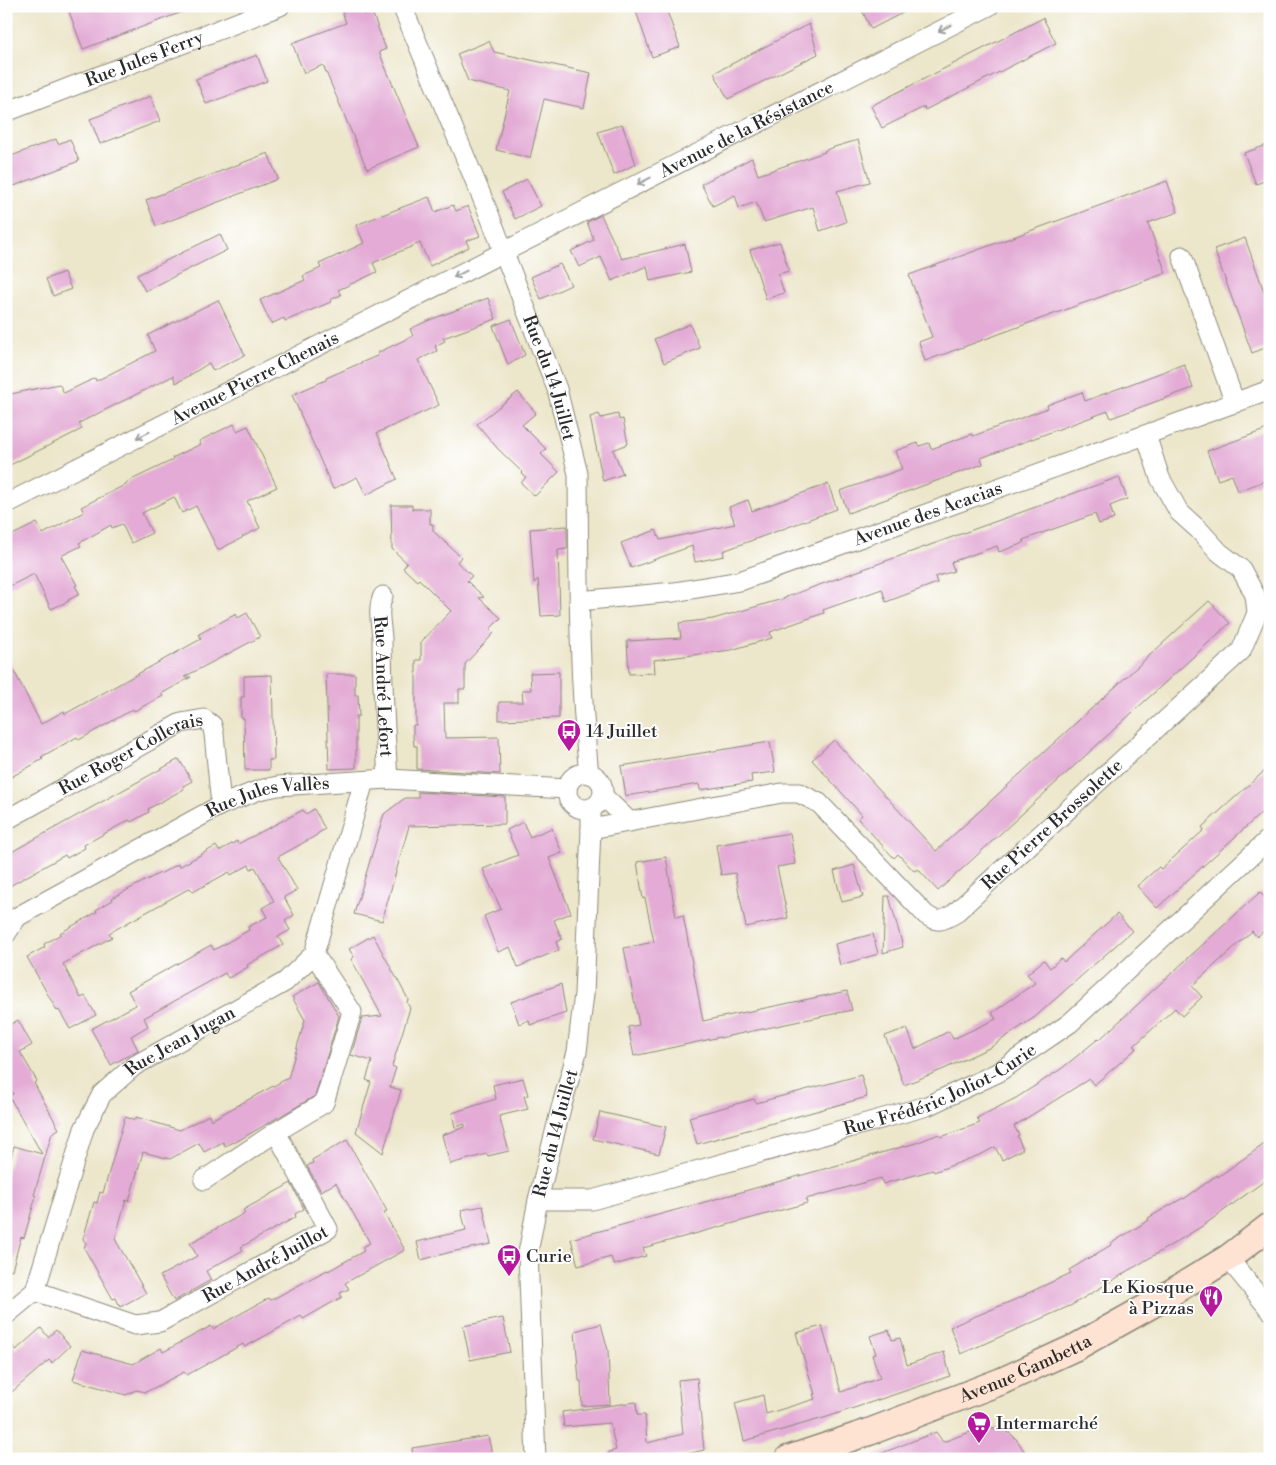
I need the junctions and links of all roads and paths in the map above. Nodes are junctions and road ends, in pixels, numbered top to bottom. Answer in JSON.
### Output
{"nodes":[{"id":1,"x":280,"y":6,"type":"edge"},
{"id":2,"x":402,"y":6,"type":"edge"},
{"id":3,"x":989,"y":6,"type":"edge"},
{"id":4,"x":6,"y":112,"type":"edge"},
{"id":5,"x":503,"y":252,"type":"junction"},
{"id":6,"x":1182,"y":256,"type":"dead end"},
{"id":7,"x":1270,"y":390,"type":"edge"},
{"id":8,"x":1235,"y":403,"type":"junction"},
{"id":9,"x":1146,"y":435,"type":"junction"},
{"id":10,"x":6,"y":504,"type":"edge"},
{"id":11,"x":383,"y":596,"type":"dead end"},
{"id":12,"x":579,"y":601,"type":"junction"},
{"id":13,"x":589,"y":774,"type":"junction"},
{"id":14,"x":388,"y":779,"type":"junction"},
{"id":15,"x":364,"y":781,"type":"junction"},
{"id":16,"x":567,"y":789,"type":"junction"},
{"id":17,"x":597,"y":802,"type":"junction"},
{"id":18,"x":221,"y":805,"type":"junction"},
{"id":19,"x":6,"y":820,"type":"edge"},
{"id":20,"x":630,"y":822,"type":"junction"},
{"id":21,"x":592,"y":829,"type":"junction"},
{"id":22,"x":1270,"y":838,"type":"edge"},
{"id":23,"x":9,"y":924,"type":"edge"},
{"id":24,"x":314,"y":954,"type":"junction"},
{"id":25,"x":276,"y":1132,"type":"junction"},
{"id":26,"x":204,"y":1180,"type":"dead end"},
{"id":27,"x":538,"y":1200,"type":"junction"},
{"id":28,"x":1270,"y":1226,"type":"edge"},
{"id":29,"x":1228,"y":1258,"type":"junction"},
{"id":30,"x":36,"y":1290,"type":"junction"},
{"id":31,"x":1270,"y":1310,"type":"edge"},
{"id":32,"x":6,"y":1315,"type":"edge"},
{"id":33,"x":536,"y":1459,"type":"edge"},
{"id":34,"x":788,"y":1459,"type":"edge"}],
"edges":[{"from":1,"to":4,"type":"street","name":"Rue Jules Ferry"},
{"from":2,"to":5,"type":"street","name":"Rue du 14 Juillet"},
{"from":3,"to":5,"type":"street","name":"Avenue de la Résistance","one_way":true},
{"from":5,"to":10,"type":"street","name":"Avenue Pierre Chenais","one_way":true},
{"from":5,"to":12,"type":"street","name":"Rue du 14 Juillet"},
{"from":6,"to":8,"type":"street"},
{"from":7,"to":8,"type":"street","name":"Avenue des Acacias"},
{"from":8,"to":9,"type":"street","name":"Avenue des Acacias"},
{"from":9,"to":12,"type":"street","name":"Avenue des Acacias"},
{"from":9,"to":20,"type":"street","name":"Rue Pierre Brossolette"},
{"from":11,"to":14,"type":"street","name":"Rue André Lefort"},
{"from":12,"to":13,"type":"street","name":"Rue du 14 Juillet"},
{"from":13,"to":16,"type":"street"},
{"from":13,"to":17,"type":"street"},
{"from":14,"to":15,"type":"street","name":"Rue Jules Vallès"},
{"from":14,"to":16,"type":"street","name":"Rue Jules Vallès"},
{"from":15,"to":18,"type":"street","name":"Rue Jules Vallès"},
{"from":15,"to":24,"type":"street","name":"Rue Jean Jugan"},
{"from":16,"to":17,"type":"street"},
{"from":17,"to":20,"type":"street"},
{"from":17,"to":21,"type":"street","name":"Rue du 14 Juillet"},
{"from":18,"to":19,"type":"street","name":"Rue Roger Collerais"},
{"from":18,"to":23,"type":"street","name":"Rue Jules Vallès"},
{"from":20,"to":21,"type":"street","name":"Rue Pierre Brossolette"},
{"from":21,"to":27,"type":"street","name":"Rue du 14 Juillet"},
{"from":22,"to":27,"type":"street","name":"Rue Frédéric Joliot-Curie"},
{"from":24,"to":25,"type":"street"},
{"from":24,"to":30,"type":"street","name":"Rue Jean Jugan"},
{"from":25,"to":26,"type":"street"},
{"from":25,"to":30,"type":"street","name":"Rue André Juillot"},
{"from":27,"to":33,"type":"street","name":"Rue du 14 Juillet"},
{"from":28,"to":29,"type":"main road","name":"Avenue Gambetta"},
{"from":29,"to":31,"type":"street"},
{"from":29,"to":34,"type":"main road","name":"Avenue Gambetta"},
{"from":30,"to":32,"type":"street"}]}
